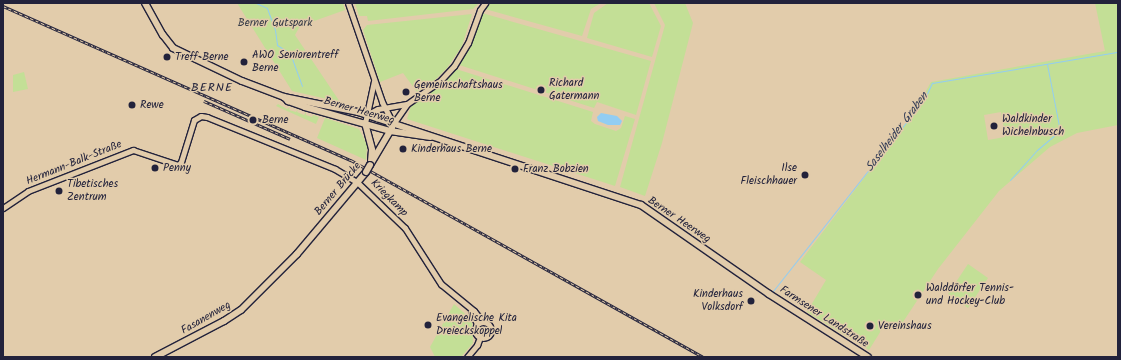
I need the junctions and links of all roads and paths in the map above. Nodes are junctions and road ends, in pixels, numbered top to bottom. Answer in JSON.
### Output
{"nodes":[{"id":1,"x":145,"y":3,"type":"edge"},
{"id":2,"x":348,"y":3,"type":"edge"},
{"id":3,"x":485,"y":3,"type":"edge"},
{"id":4,"x":374,"y":80,"type":"junction"},
{"id":5,"x":284,"y":97,"type":"junction"},
{"id":6,"x":407,"y":104,"type":"junction"},
{"id":7,"x":385,"y":108,"type":"junction"},
{"id":8,"x":366,"y":115,"type":"junction"},
{"id":9,"x":365,"y":123,"type":"junction"},
{"id":10,"x":394,"y":124,"type":"junction"},
{"id":11,"x":390,"y":131,"type":"junction"},
{"id":12,"x":432,"y":137,"type":"junction"},
{"id":13,"x":178,"y":165,"type":"joint"},
{"id":14,"x":370,"y":165,"type":"junction"},
{"id":15,"x":358,"y":183,"type":"junction"},
{"id":16,"x":3,"y":208,"type":"edge"},
{"id":17,"x":296,"y":252,"type":"joint"},
{"id":18,"x":769,"y":294,"type":"joint"},
{"id":19,"x":470,"y":309,"type":"junction"},
{"id":20,"x":482,"y":322,"type":"junction"},
{"id":21,"x":477,"y":324,"type":"junction"},
{"id":22,"x":480,"y":337,"type":"junction"},
{"id":23,"x":155,"y":357,"type":"edge"},
{"id":24,"x":467,"y":357,"type":"edge"},
{"id":25,"x":868,"y":357,"type":"edge"}],
"edges":[{"from":1,"to":5,"type":"main road","name":"Berner Heerweg"},
{"from":2,"to":4,"type":"street"},
{"from":3,"to":6,"type":"street"},
{"from":4,"to":7,"type":"street"},
{"from":4,"to":8,"type":"street","name":"Berner Brücke"},
{"from":5,"to":8,"type":"main road","name":"Berner Heerweg"},
{"from":5,"to":9,"type":"main road","name":"Berner Heerweg"},
{"from":6,"to":7,"type":"street"},
{"from":6,"to":10,"type":"street"},
{"from":7,"to":8,"type":"street"},
{"from":7,"to":10,"type":"street"},
{"from":8,"to":9,"type":"street","name":"Berner Brücke"},
{"from":8,"to":10,"type":"main road","name":"Berner Heerweg"},
{"from":9,"to":11,"type":"main road","name":"Berner Heerweg"},
{"from":9,"to":14,"type":"main road","name":"Berner Brücke"},
{"from":10,"to":11,"type":"main road","name":"Berner Brücke"},
{"from":10,"to":12,"type":"main road","name":"Berner Heerweg"},
{"from":11,"to":12,"type":"main road","name":"Berner Heerweg"},
{"from":11,"to":14,"type":"main road","name":"Berner Brücke"},
{"from":12,"to":18,"type":"main road","name":"Berner Heerweg"},
{"from":13,"to":15,"type":"street","name":"Kriegkamp"},
{"from":13,"to":16,"type":"street","name":"Hermann-Balk-Straße"},
{"from":14,"to":15,"type":"main road","name":"Berner Brücke","bridge":true},
{"from":15,"to":17,"type":"main road","name":"Berner Brücke"},
{"from":15,"to":19,"type":"street","name":"Kriegkamp"},
{"from":17,"to":23,"type":"main road","name":"Fasanenweg"},
{"from":18,"to":25,"type":"main road","name":"Farmsener Landstraße"},
{"from":19,"to":20,"type":"street","name":"Kriegkamp"},
{"from":19,"to":21,"type":"street","name":"Kriegkamp"},
{"from":20,"to":21,"type":"street"},
{"from":20,"to":22,"type":"street"},
{"from":21,"to":22,"type":"street"},
{"from":22,"to":24,"type":"street"}]}
